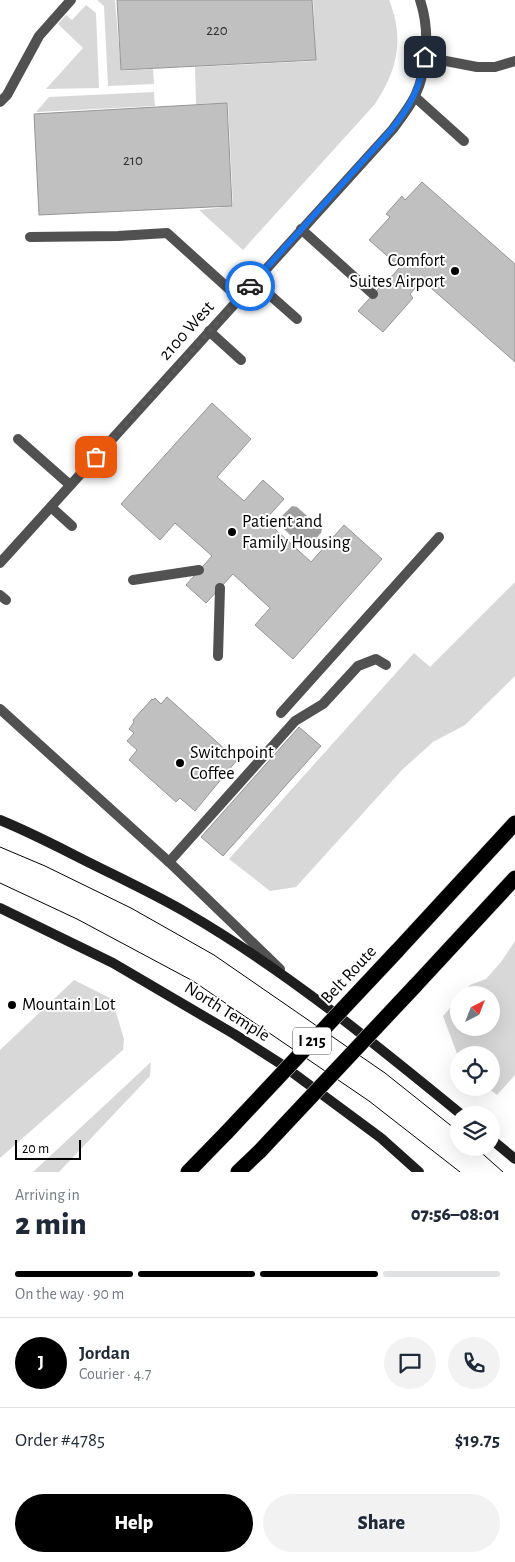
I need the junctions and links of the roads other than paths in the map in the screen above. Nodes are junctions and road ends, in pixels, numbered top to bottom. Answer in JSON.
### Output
{"nodes":[{"id":1,"x":71,"y":0,"type":"edge"},
{"id":2,"x":420,"y":0,"type":"edge"},
{"id":3,"x":425,"y":57,"type":"junction"},
{"id":4,"x":515,"y":61,"type":"edge"},
{"id":5,"x":415,"y":97,"type":"junction"},
{"id":6,"x":0,"y":102,"type":"edge"},
{"id":7,"x":464,"y":141,"type":"dead end"},
{"id":8,"x":301,"y":229,"type":"junction"},
{"id":9,"x":30,"y":237,"type":"dead end"},
{"id":10,"x":254,"y":281,"type":"junction"},
{"id":11,"x":373,"y":294,"type":"dead end"},
{"id":12,"x":239,"y":298,"type":"junction"},
{"id":13,"x":297,"y":319,"type":"dead end"},
{"id":14,"x":209,"y":331,"type":"junction"},
{"id":15,"x":241,"y":360,"type":"dead end"},
{"id":16,"x":18,"y":439,"type":"dead end"},
{"id":17,"x":70,"y":485,"type":"junction"},
{"id":18,"x":50,"y":507,"type":"junction"},
{"id":19,"x":72,"y":526,"type":"dead end"},
{"id":20,"x":439,"y":537,"type":"dead end"},
{"id":21,"x":0,"y":563,"type":"edge"},
{"id":22,"x":199,"y":570,"type":"dead end"},
{"id":23,"x":133,"y":580,"type":"dead end"},
{"id":24,"x":220,"y":588,"type":"dead end"},
{"id":25,"x":218,"y":656,"type":"dead end"},
{"id":26,"x":386,"y":665,"type":"dead end"},
{"id":27,"x":0,"y":709,"type":"edge"},
{"id":28,"x":281,"y":713,"type":"dead end"},
{"id":29,"x":0,"y":820,"type":"edge"},
{"id":30,"x":515,"y":823,"type":"edge"},
{"id":31,"x":169,"y":862,"type":"junction"},
{"id":32,"x":515,"y":878,"type":"edge"},
{"id":33,"x":0,"y":908,"type":"edge"},
{"id":34,"x":293,"y":982,"type":"junction"},
{"id":35,"x":451,"y":1106,"type":"edge"},
{"id":36,"x":500,"y":1146,"type":"edge"},
{"id":37,"x":515,"y":1159,"type":"edge"},
{"id":38,"x":188,"y":1172,"type":"edge"},
{"id":39,"x":238,"y":1172,"type":"edge"},
{"id":40,"x":419,"y":1172,"type":"edge"}],
"edges":[{"from":1,"to":6,"type":"street"},
{"from":2,"to":3,"type":"street","name":"2100 West"},
{"from":3,"to":4,"type":"street"},
{"from":3,"to":5,"type":"street","name":"2100 West"},
{"from":5,"to":7,"type":"street"},
{"from":5,"to":8,"type":"street","name":"2100 West"},
{"from":8,"to":10,"type":"street","name":"2100 West"},
{"from":8,"to":11,"type":"street"},
{"from":9,"to":12,"type":"street"},
{"from":10,"to":12,"type":"street","name":"2100 West"},
{"from":10,"to":13,"type":"street"},
{"from":12,"to":14,"type":"street","name":"2100 West"},
{"from":14,"to":15,"type":"street"},
{"from":14,"to":17,"type":"street","name":"2100 West"},
{"from":16,"to":17,"type":"street"},
{"from":17,"to":18,"type":"street","name":"2100 West"},
{"from":18,"to":19,"type":"street"},
{"from":18,"to":21,"type":"street","name":"2100 West"},
{"from":20,"to":28,"type":"street"},
{"from":22,"to":23,"type":"street"},
{"from":24,"to":25,"type":"street"},
{"from":26,"to":31,"type":"street"},
{"from":27,"to":31,"type":"street"},
{"from":29,"to":34,"type":"main road"},
{"from":30,"to":38,"type":"highway","name":"Belt Route","number":"I 215","bridge":true},
{"from":31,"to":34,"type":"street"},
{"from":32,"to":39,"type":"highway","number":"I 215","bridge":true},
{"from":33,"to":40,"type":"main road","name":"North Temple"},
{"from":34,"to":35,"type":"main road"},
{"from":36,"to":37,"type":"main road"}]}
